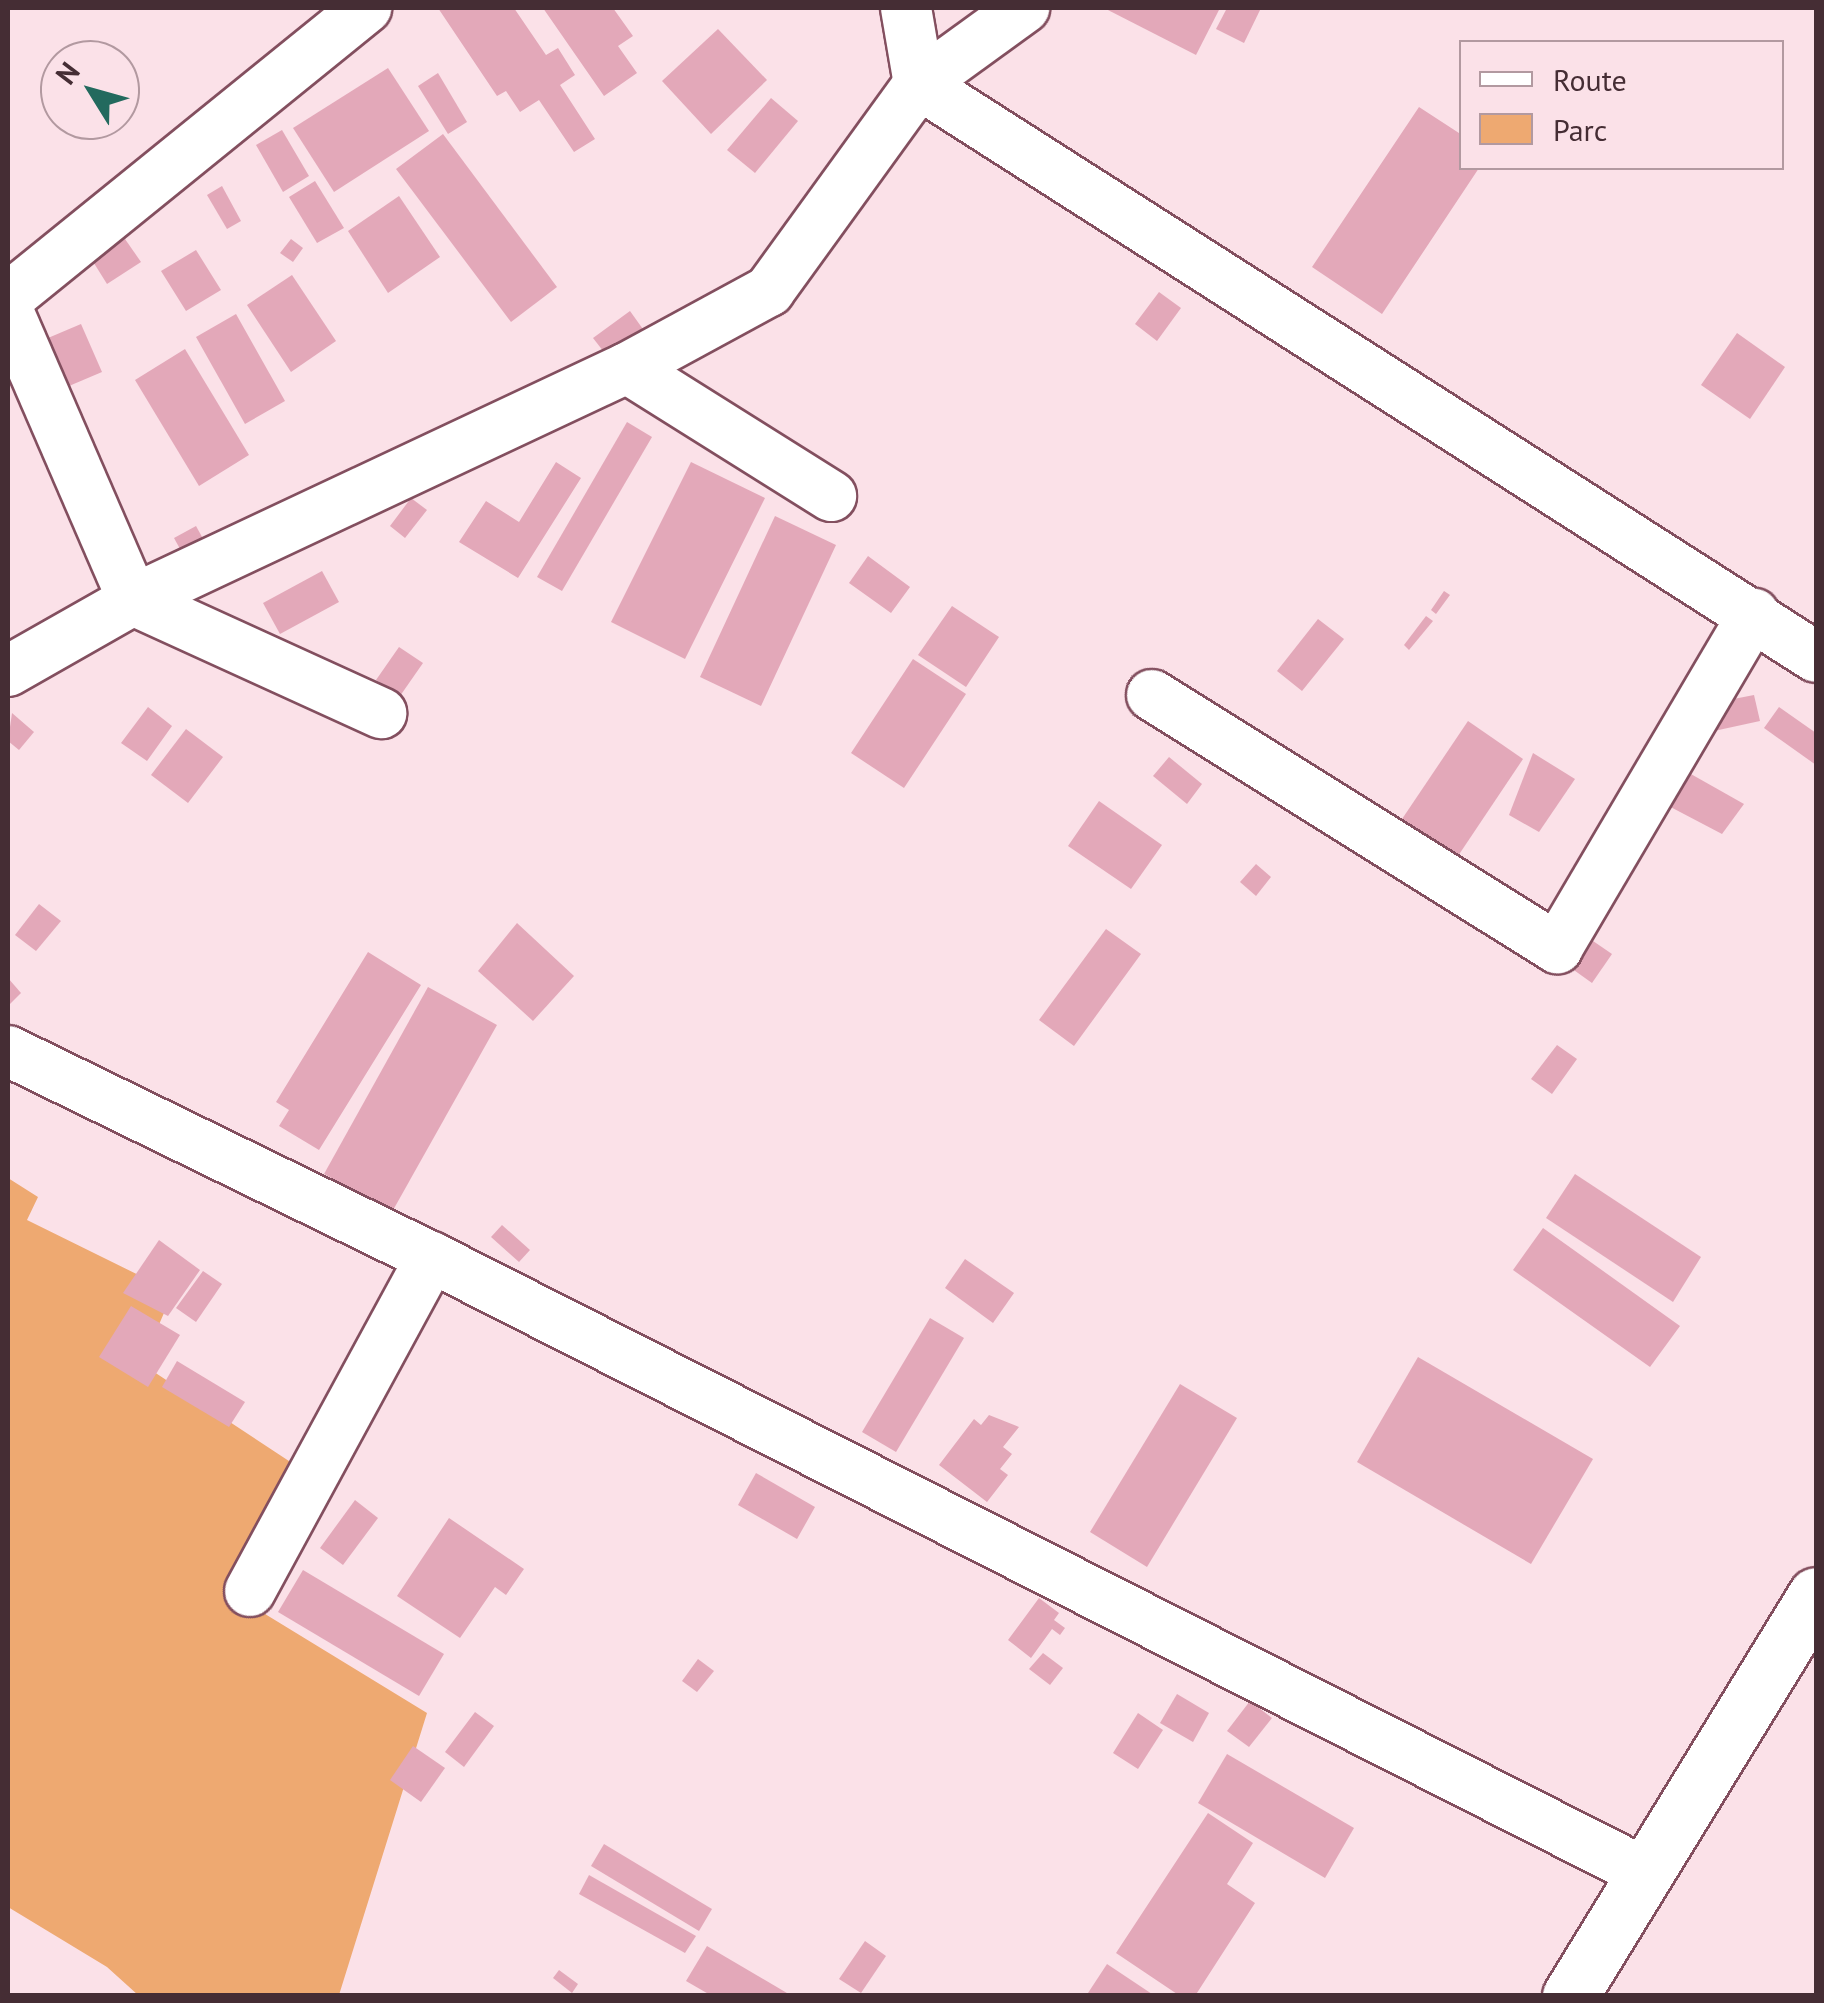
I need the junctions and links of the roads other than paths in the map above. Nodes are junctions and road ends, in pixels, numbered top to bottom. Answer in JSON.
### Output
{"nodes":[{"id":1,"x":366,"y":8,"type":"edge"},
{"id":2,"x":906,"y":8,"type":"edge"},
{"id":3,"x":1024,"y":8,"type":"edge"},
{"id":4,"x":920,"y":84,"type":"junction"},
{"id":5,"x":8,"y":298,"type":"edge"},
{"id":6,"x":8,"y":310,"type":"edge"},
{"id":7,"x":627,"y":368,"type":"junction"},
{"id":8,"x":831,"y":496,"type":"dead end"},
{"id":9,"x":133,"y":600,"type":"junction"},
{"id":10,"x":1754,"y":614,"type":"junction"},
{"id":11,"x":1816,"y":658,"type":"edge"},
{"id":12,"x":8,"y":671,"type":"edge"},
{"id":13,"x":1152,"y":695,"type":"dead end"},
{"id":14,"x":381,"y":713,"type":"dead end"},
{"id":15,"x":8,"y":1051,"type":"edge"},
{"id":16,"x":431,"y":1258,"type":"junction"},
{"id":17,"x":250,"y":1590,"type":"dead end"},
{"id":18,"x":1816,"y":1595,"type":"edge"},
{"id":19,"x":1646,"y":1873,"type":"junction"},
{"id":20,"x":1570,"y":1996,"type":"edge"}],
"edges":[{"from":1,"to":5,"type":"street"},
{"from":2,"to":4,"type":"street"},
{"from":3,"to":4,"type":"street"},
{"from":4,"to":7,"type":"street"},
{"from":4,"to":10,"type":"street"},
{"from":6,"to":9,"type":"street"},
{"from":7,"to":8,"type":"street"},
{"from":7,"to":9,"type":"street"},
{"from":9,"to":12,"type":"street"},
{"from":9,"to":14,"type":"street"},
{"from":10,"to":11,"type":"street"},
{"from":10,"to":13,"type":"street"},
{"from":15,"to":16,"type":"street"},
{"from":16,"to":17,"type":"street"},
{"from":16,"to":19,"type":"street"},
{"from":18,"to":19,"type":"street"},
{"from":19,"to":20,"type":"street"}]}
